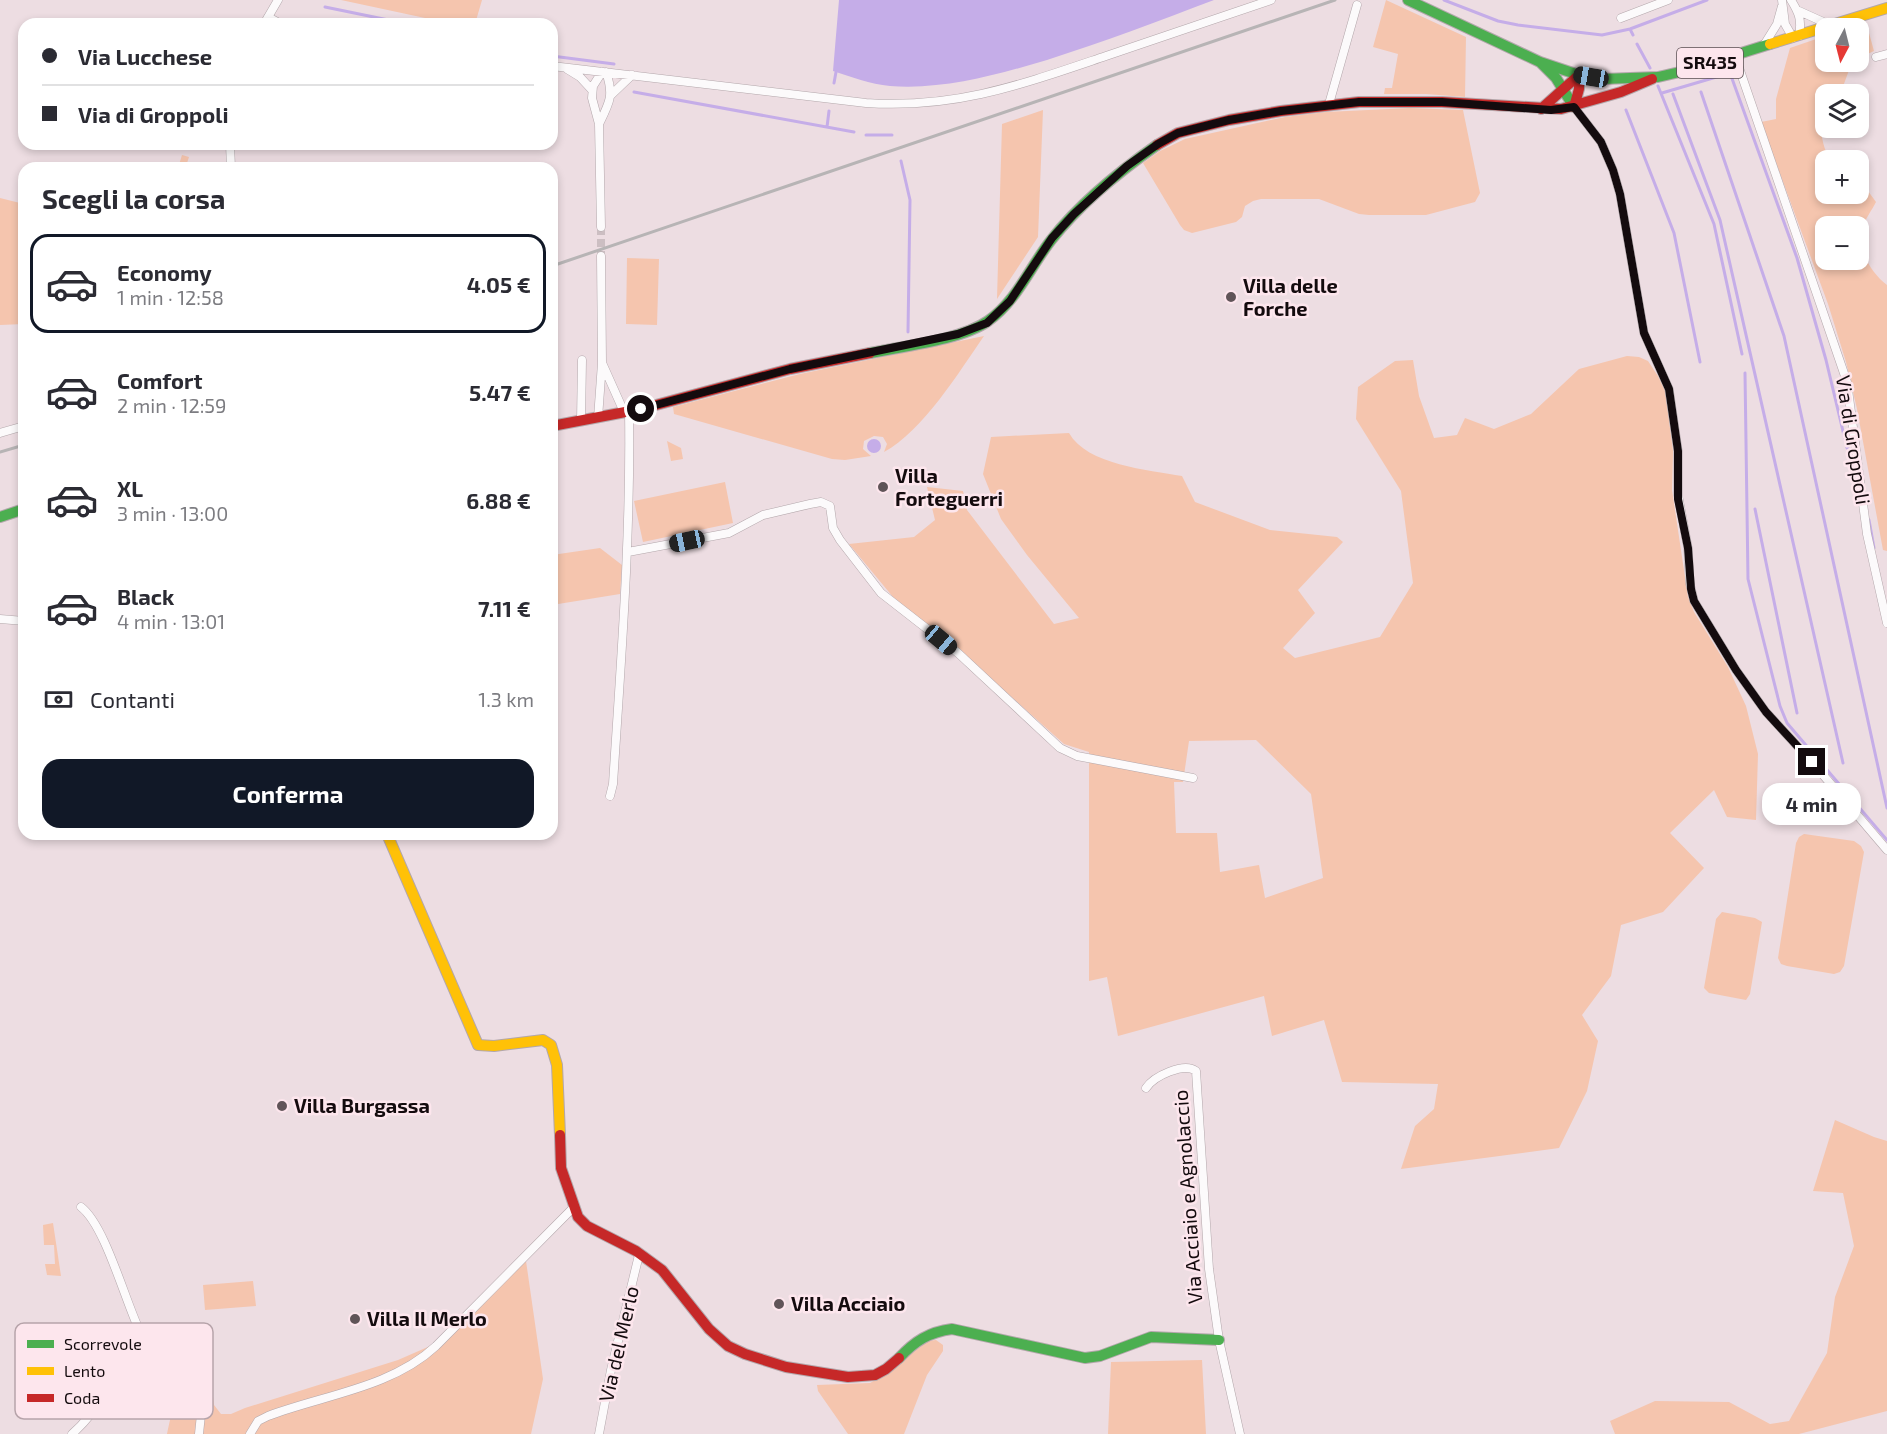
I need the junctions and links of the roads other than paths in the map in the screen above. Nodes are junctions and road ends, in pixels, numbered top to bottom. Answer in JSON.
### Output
{"nodes":[{"id":1,"x":278,"y":0,"type":"edge"},
{"id":2,"x":1271,"y":0,"type":"edge"},
{"id":3,"x":1408,"y":0,"type":"edge"},
{"id":4,"x":1668,"y":0,"type":"edge"},
{"id":5,"x":1791,"y":0,"type":"edge"},
{"id":6,"x":1782,"y":3,"type":"edge"},
{"id":7,"x":1357,"y":5,"type":"dead end"},
{"id":8,"x":1887,"y":8,"type":"edge"},
{"id":9,"x":1799,"y":11,"type":"junction"},
{"id":10,"x":267,"y":18,"type":"edge"},
{"id":11,"x":1621,"y":18,"type":"dead end"},
{"id":12,"x":1815,"y":18,"type":"edge"},
{"id":13,"x":1856,"y":18,"type":"edge"},
{"id":14,"x":1815,"y":31,"type":"edge"},
{"id":15,"x":1796,"y":37,"type":"junction"},
{"id":16,"x":1762,"y":48,"type":"junction"},
{"id":17,"x":1887,"y":54,"type":"edge"},
{"id":18,"x":1735,"y":56,"type":"junction"},
{"id":19,"x":1876,"y":57,"type":"dead end"},
{"id":20,"x":1540,"y":62,"type":"junction"},
{"id":21,"x":558,"y":67,"type":"edge"},
{"id":22,"x":563,"y":67,"type":"junction"},
{"id":23,"x":604,"y":72,"type":"junction"},
{"id":24,"x":632,"y":75,"type":"junction"},
{"id":25,"x":1579,"y":75,"type":"junction"},
{"id":26,"x":1658,"y":77,"type":"junction"},
{"id":27,"x":1562,"y":89,"type":"junction"},
{"id":28,"x":592,"y":90,"type":"junction"},
{"id":29,"x":611,"y":95,"type":"junction"},
{"id":30,"x":1329,"y":105,"type":"junction"},
{"id":31,"x":1574,"y":107,"type":"junction"},
{"id":32,"x":1541,"y":109,"type":"junction"},
{"id":33,"x":599,"y":124,"type":"junction"},
{"id":34,"x":601,"y":227,"type":"tunnel mouth"},
{"id":35,"x":601,"y":256,"type":"tunnel mouth"},
{"id":36,"x":582,"y":360,"type":"dead end"},
{"id":37,"x":602,"y":363,"type":"junction"},
{"id":38,"x":626,"y":412,"type":"junction"},
{"id":39,"x":598,"y":418,"type":"junction"},
{"id":40,"x":580,"y":421,"type":"junction"},
{"id":41,"x":558,"y":425,"type":"edge"},
{"id":42,"x":18,"y":428,"type":"edge"},
{"id":43,"x":0,"y":434,"type":"edge"},
{"id":44,"x":18,"y":511,"type":"edge"},
{"id":45,"x":0,"y":517,"type":"edge"},
{"id":46,"x":628,"y":552,"type":"junction"},
{"id":47,"x":0,"y":619,"type":"edge"},
{"id":48,"x":18,"y":620,"type":"edge"},
{"id":49,"x":1887,"y":623,"type":"edge"},
{"id":50,"x":1193,"y":778,"type":"dead end"},
{"id":51,"x":610,"y":796,"type":"dead end"},
{"id":52,"x":390,"y":840,"type":"edge"},
{"id":53,"x":1887,"y":849,"type":"edge"},
{"id":54,"x":1146,"y":1088,"type":"dead end"},
{"id":55,"x":81,"y":1207,"type":"dead end"},
{"id":56,"x":574,"y":1207,"type":"junction"},
{"id":57,"x":639,"y":1255,"type":"junction"},
{"id":58,"x":136,"y":1323,"type":"edge"},
{"id":59,"x":1219,"y":1340,"type":"junction"},
{"id":60,"x":85,"y":1419,"type":"edge"},
{"id":61,"x":201,"y":1419,"type":"edge"},
{"id":62,"x":72,"y":1434,"type":"edge"},
{"id":63,"x":199,"y":1434,"type":"edge"},
{"id":64,"x":250,"y":1434,"type":"edge"},
{"id":65,"x":599,"y":1434,"type":"edge"},
{"id":66,"x":1240,"y":1434,"type":"edge"}],
"edges":[{"from":1,"to":10,"type":"street"},
{"from":2,"to":24,"type":"street"},
{"from":3,"to":20,"type":"street","number":"SR435"},
{"from":4,"to":11,"type":"street"},
{"from":5,"to":9,"type":"street"},
{"from":6,"to":15,"type":"street"},
{"from":6,"to":16,"type":"street"},
{"from":7,"to":30,"type":"street"},
{"from":8,"to":13,"type":"street","number":"SR435"},
{"from":9,"to":12,"type":"street"},
{"from":9,"to":15,"type":"street"},
{"from":14,"to":15,"type":"street","number":"SR435"},
{"from":15,"to":16,"type":"street","number":"SR435"},
{"from":16,"to":18,"type":"street","number":"SR435"},
{"from":17,"to":19,"type":"street"},
{"from":18,"to":26,"type":"street","number":"SR435"},
{"from":18,"to":49,"type":"street","name":"Via di Groppoli"},
{"from":20,"to":25,"type":"street","number":"SR435"},
{"from":20,"to":27,"type":"street"},
{"from":21,"to":22,"type":"street"},
{"from":22,"to":23,"type":"street"},
{"from":22,"to":28,"type":"street"},
{"from":23,"to":24,"type":"street"},
{"from":23,"to":28,"type":"street"},
{"from":23,"to":29,"type":"street"},
{"from":24,"to":29,"type":"street"},
{"from":25,"to":26,"type":"street","number":"SR435"},
{"from":25,"to":27,"type":"street"},
{"from":25,"to":31,"type":"street"},
{"from":26,"to":31,"type":"street"},
{"from":27,"to":31,"type":"street"},
{"from":27,"to":32,"type":"street"},
{"from":28,"to":33,"type":"street"},
{"from":29,"to":33,"type":"street"},
{"from":30,"to":32,"type":"street"},
{"from":30,"to":38,"type":"street"},
{"from":31,"to":32,"type":"street"},
{"from":31,"to":53,"type":"street"},
{"from":33,"to":34,"type":"street"},
{"from":35,"to":37,"type":"street"},
{"from":36,"to":40,"type":"street"},
{"from":37,"to":38,"type":"street"},
{"from":37,"to":39,"type":"street"},
{"from":38,"to":39,"type":"street"},
{"from":38,"to":46,"type":"street"},
{"from":39,"to":40,"type":"street"},
{"from":40,"to":41,"type":"street"},
{"from":42,"to":43,"type":"street"},
{"from":44,"to":45,"type":"street"},
{"from":46,"to":50,"type":"street"},
{"from":46,"to":51,"type":"street"},
{"from":47,"to":48,"type":"street"},
{"from":52,"to":56,"type":"street"},
{"from":54,"to":59,"type":"street","name":"Via Acciaio e Agnolaccio"},
{"from":55,"to":58,"type":"street"},
{"from":56,"to":57,"type":"street"},
{"from":56,"to":64,"type":"street"},
{"from":57,"to":59,"type":"street"},
{"from":57,"to":65,"type":"street","name":"Via del Merlo"},
{"from":59,"to":66,"type":"street","name":"Via Acciaio e Agnolaccio"},
{"from":60,"to":62,"type":"street"},
{"from":61,"to":63,"type":"street"}]}
